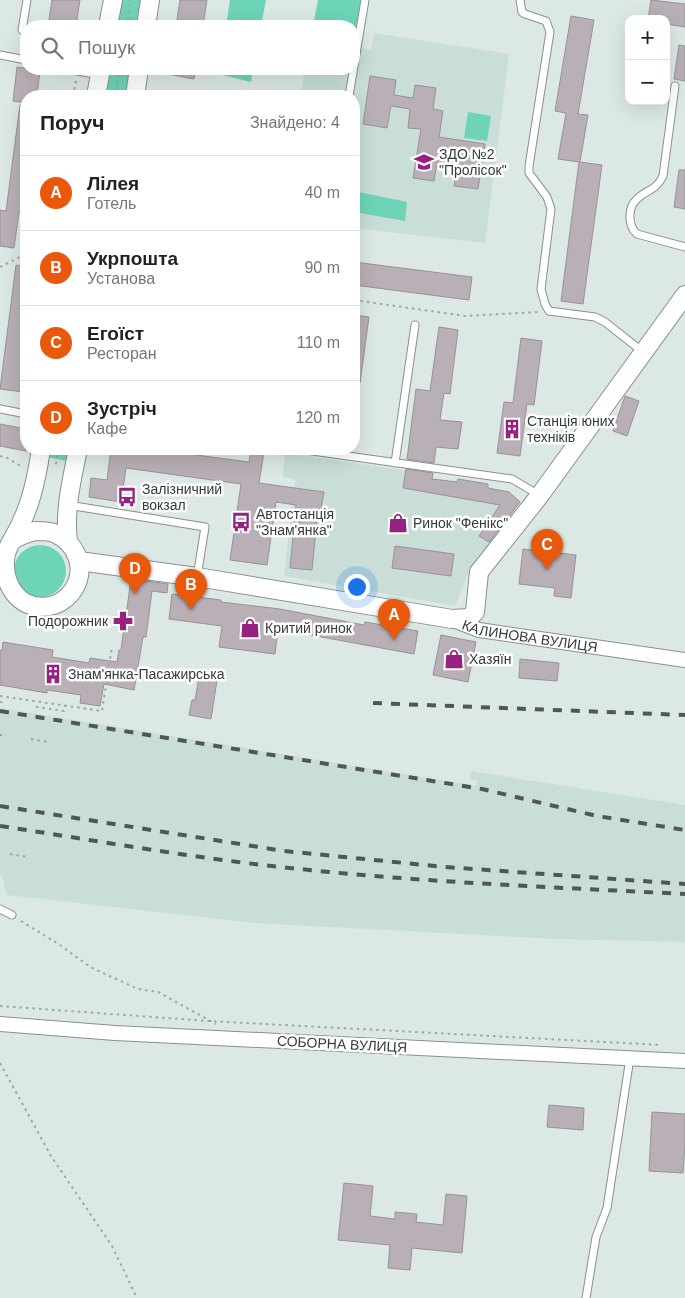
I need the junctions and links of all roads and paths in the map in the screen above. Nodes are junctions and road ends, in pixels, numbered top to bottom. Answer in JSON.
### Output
{"nodes":[{"id":1,"x":26,"y":0,"type":"edge"},
{"id":2,"x":113,"y":0,"type":"edge"},
{"id":3,"x":131,"y":0,"type":"edge"},
{"id":4,"x":150,"y":0,"type":"edge"},
{"id":5,"x":364,"y":0,"type":"edge"},
{"id":6,"x":520,"y":0,"type":"edge"},
{"id":7,"x":23,"y":20,"type":"edge"},
{"id":8,"x":109,"y":20,"type":"edge"},
{"id":9,"x":128,"y":20,"type":"edge"},
{"id":10,"x":147,"y":20,"type":"edge"},
{"id":11,"x":360,"y":26,"type":"edge"},
{"id":12,"x":0,"y":57,"type":"edge"},
{"id":13,"x":20,"y":59,"type":"edge"},
{"id":14,"x":77,"y":75,"type":"edge"},
{"id":15,"x":100,"y":75,"type":"edge"},
{"id":16,"x":119,"y":75,"type":"edge"},
{"id":17,"x":138,"y":75,"type":"edge"},
{"id":18,"x":352,"y":75,"type":"edge"},
{"id":19,"x":675,"y":86,"type":"dead end"},
{"id":20,"x":75,"y":90,"type":"edge"},
{"id":21,"x":97,"y":90,"type":"edge"},
{"id":22,"x":116,"y":90,"type":"edge"},
{"id":23,"x":136,"y":90,"type":"edge"},
{"id":24,"x":350,"y":90,"type":"edge"},
{"id":25,"x":685,"y":247,"type":"edge"},
{"id":26,"x":20,"y":257,"type":"edge"},
{"id":27,"x":0,"y":267,"type":"edge"},
{"id":28,"x":685,"y":295,"type":"edge"},
{"id":29,"x":360,"y":301,"type":"edge"},
{"id":30,"x":549,"y":312,"type":"junction"},
{"id":31,"x":416,"y":324,"type":"dead end"},
{"id":32,"x":644,"y":352,"type":"junction"},
{"id":33,"x":0,"y":409,"type":"edge"},
{"id":34,"x":20,"y":413,"type":"edge"},
{"id":35,"x":40,"y":455,"type":"edge"},
{"id":36,"x":57,"y":455,"type":"edge"},
{"id":37,"x":77,"y":455,"type":"edge"},
{"id":38,"x":343,"y":455,"type":"edge"},
{"id":39,"x":0,"y":456,"type":"edge"},
{"id":40,"x":395,"y":462,"type":"junction"},
{"id":41,"x":56,"y":464,"type":"dead end"},
{"id":42,"x":21,"y":466,"type":"dead end"},
{"id":43,"x":540,"y":495,"type":"junction"},
{"id":44,"x":68,"y":505,"type":"junction"},
{"id":45,"x":68,"y":541,"type":"junction"},
{"id":46,"x":5,"y":547,"type":"edge"},
{"id":47,"x":80,"y":562,"type":"junction"},
{"id":48,"x":197,"y":577,"type":"junction"},
{"id":49,"x":0,"y":589,"type":"edge"},
{"id":50,"x":17,"y":599,"type":"junction"},
{"id":51,"x":452,"y":619,"type":"junction"},
{"id":52,"x":112,"y":647,"type":"dead end"},
{"id":53,"x":685,"y":660,"type":"edge"},
{"id":54,"x":0,"y":696,"type":"edge"},
{"id":55,"x":0,"y":702,"type":"edge"},
{"id":56,"x":6,"y":703,"type":"dead end"},
{"id":57,"x":65,"y":706,"type":"junction"},
{"id":58,"x":36,"y":707,"type":"dead end"},
{"id":59,"x":31,"y":739,"type":"dead end"},
{"id":60,"x":48,"y":742,"type":"dead end"},
{"id":61,"x":10,"y":854,"type":"dead end"},
{"id":62,"x":29,"y":857,"type":"dead end"},
{"id":63,"x":0,"y":909,"type":"edge"},
{"id":64,"x":12,"y":915,"type":"joint"},
{"id":65,"x":0,"y":1006,"type":"edge"},
{"id":66,"x":208,"y":1021,"type":"junction"},
{"id":67,"x":0,"y":1024,"type":"edge"},
{"id":68,"x":216,"y":1024,"type":"dead end"},
{"id":69,"x":662,"y":1045,"type":"dead end"},
{"id":70,"x":630,"y":1058,"type":"junction"},
{"id":71,"x":685,"y":1061,"type":"edge"},
{"id":72,"x":0,"y":1063,"type":"edge"},
{"id":73,"x":137,"y":1298,"type":"edge"},
{"id":74,"x":586,"y":1298,"type":"edge"}],
"edges":[{"from":1,"to":7,"type":"lane"},
{"from":2,"to":8,"type":"street"},
{"from":3,"to":9,"type":"path"},
{"from":4,"to":10,"type":"street"},
{"from":5,"to":11,"type":"lane"},
{"from":6,"to":30,"type":"lane"},
{"from":12,"to":13,"type":"lane"},
{"from":14,"to":20,"type":"path"},
{"from":15,"to":21,"type":"street"},
{"from":16,"to":22,"type":"path"},
{"from":17,"to":23,"type":"street"},
{"from":18,"to":24,"type":"lane"},
{"from":19,"to":25,"type":"lane"},
{"from":26,"to":27,"type":"path"},
{"from":28,"to":32,"type":"street"},
{"from":29,"to":30,"type":"path"},
{"from":30,"to":32,"type":"lane"},
{"from":31,"to":40,"type":"lane"},
{"from":32,"to":43,"type":"street"},
{"from":33,"to":34,"type":"lane"},
{"from":35,"to":46,"type":"street"},
{"from":36,"to":41,"type":"path"},
{"from":37,"to":44,"type":"street"},
{"from":38,"to":40,"type":"lane"},
{"from":39,"to":42,"type":"path"},
{"from":40,"to":43,"type":"lane"},
{"from":43,"to":51,"type":"street"},
{"from":44,"to":45,"type":"street"},
{"from":44,"to":48,"type":"lane"},
{"from":45,"to":46,"type":"street"},
{"from":45,"to":47,"type":"street"},
{"from":46,"to":50,"type":"street"},
{"from":47,"to":48,"type":"street","name":"КАЛИНОВА ВУЛИЦЯ"},
{"from":47,"to":50,"type":"street"},
{"from":48,"to":51,"type":"street","name":"КАЛИНОВА ВУЛИЦЯ"},
{"from":49,"to":50,"type":"street"},
{"from":51,"to":53,"type":"street","name":"КАЛИНОВА ВУЛИЦЯ"},
{"from":52,"to":57,"type":"path"},
{"from":54,"to":57,"type":"path"},
{"from":55,"to":56,"type":"path"},
{"from":57,"to":58,"type":"path"},
{"from":59,"to":60,"type":"path"},
{"from":61,"to":62,"type":"path"},
{"from":63,"to":64,"type":"lane"},
{"from":64,"to":66,"type":"path"},
{"from":65,"to":66,"type":"path"},
{"from":66,"to":68,"type":"path"},
{"from":66,"to":69,"type":"path"},
{"from":67,"to":70,"type":"street","name":"СОБОРНА ВУЛИЦЯ"},
{"from":70,"to":71,"type":"street","name":"СОБОРНА ВУЛИЦЯ"},
{"from":70,"to":74,"type":"lane"},
{"from":72,"to":73,"type":"path"}]}
